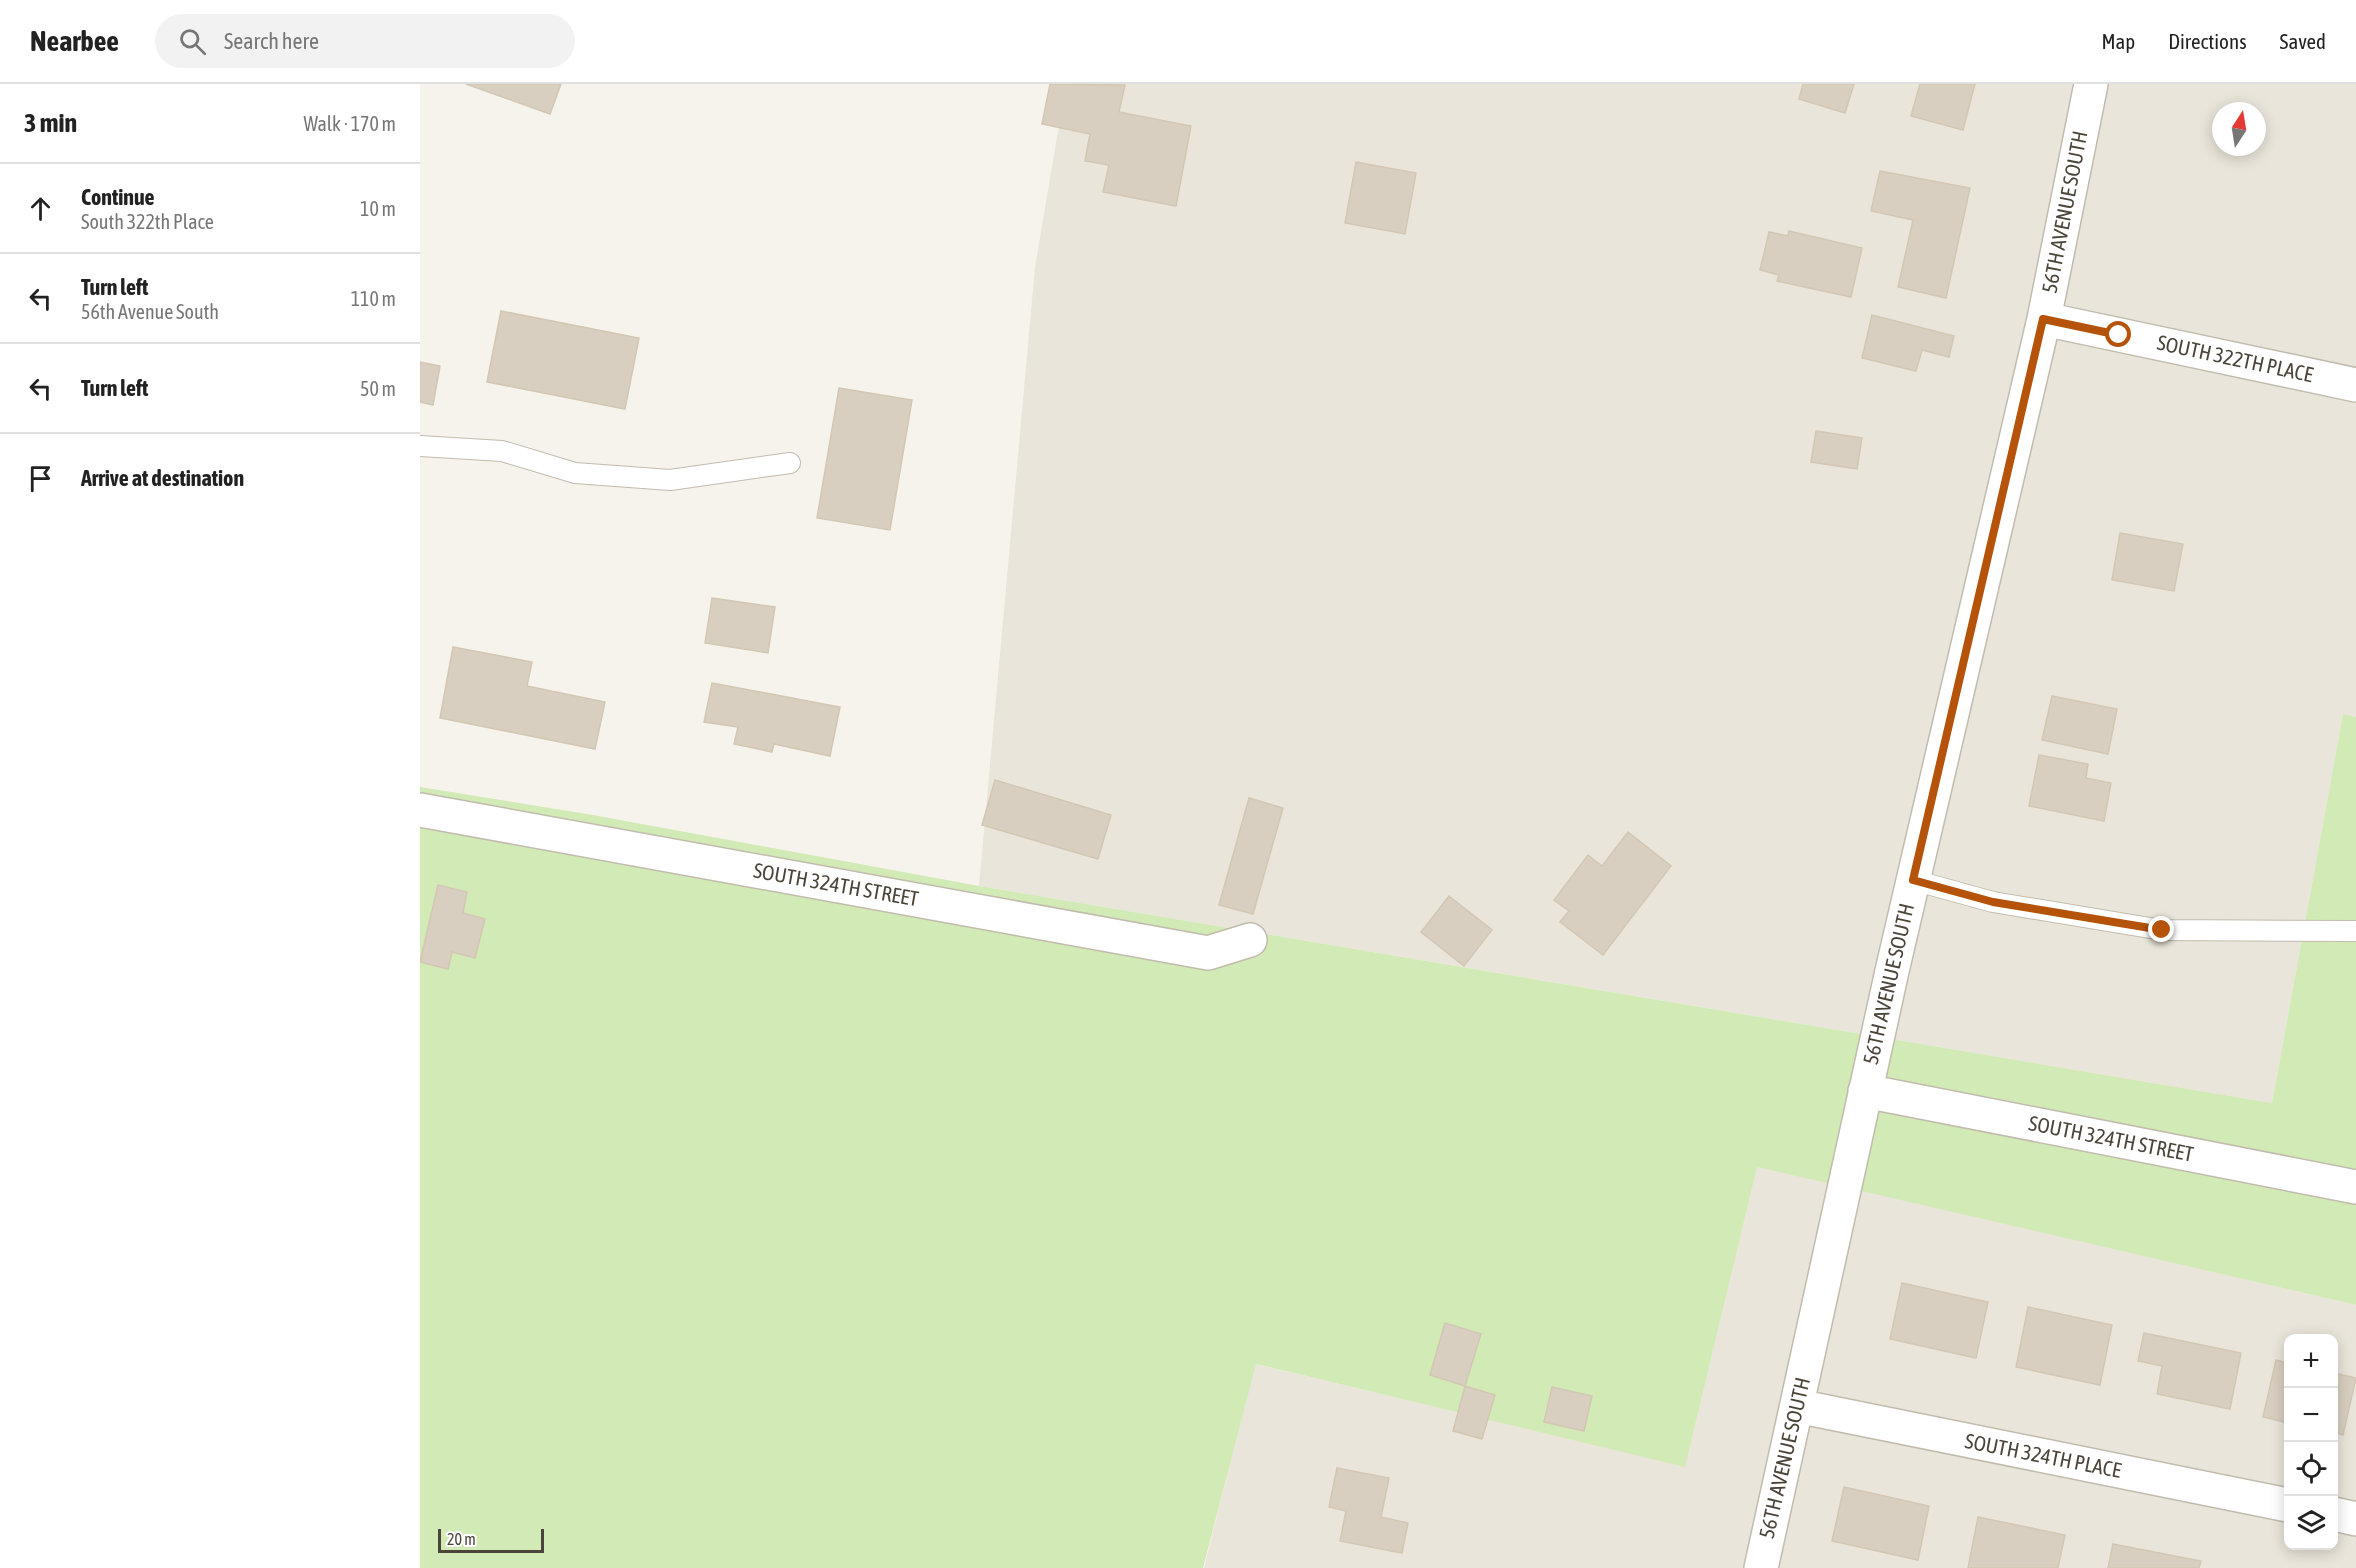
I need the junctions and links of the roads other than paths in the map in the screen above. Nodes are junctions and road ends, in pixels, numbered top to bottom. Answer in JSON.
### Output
{"nodes":[{"id":1,"x":2091,"y":84,"type":"edge"},
{"id":2,"x":2043,"y":319,"type":"junction"},
{"id":3,"x":2356,"y":385,"type":"edge"},
{"id":4,"x":420,"y":446,"type":"edge"},
{"id":5,"x":790,"y":463,"type":"dead end"},
{"id":6,"x":420,"y":810,"type":"edge"},
{"id":7,"x":1913,"y":880,"type":"junction"},
{"id":8,"x":2356,"y":931,"type":"edge"},
{"id":9,"x":1250,"y":940,"type":"dead end"},
{"id":10,"x":1866,"y":1090,"type":"junction"},
{"id":11,"x":2356,"y":1188,"type":"edge"},
{"id":12,"x":1797,"y":1406,"type":"junction"},
{"id":13,"x":2284,"y":1504,"type":"edge"},
{"id":14,"x":2338,"y":1515,"type":"edge"},
{"id":15,"x":2356,"y":1519,"type":"edge"},
{"id":16,"x":1761,"y":1568,"type":"edge"}],
"edges":[{"from":1,"to":2,"type":"street","name":"56TH AVENUE SOUTH"},
{"from":2,"to":3,"type":"street","name":"SOUTH 322TH PLACE"},
{"from":2,"to":7,"type":"street","name":"56TH AVENUE SOUTH"},
{"from":4,"to":5,"type":"lane"},
{"from":6,"to":9,"type":"street","name":"SOUTH 324TH STREET"},
{"from":7,"to":8,"type":"lane"},
{"from":7,"to":10,"type":"street","name":"56TH AVENUE SOUTH"},
{"from":10,"to":11,"type":"street","name":"SOUTH 324TH STREET"},
{"from":10,"to":12,"type":"street","name":"56TH AVENUE SOUTH"},
{"from":12,"to":13,"type":"street","name":"SOUTH 324TH PLACE"},
{"from":12,"to":16,"type":"street","name":"56TH AVENUE SOUTH"},
{"from":14,"to":15,"type":"street"}]}
